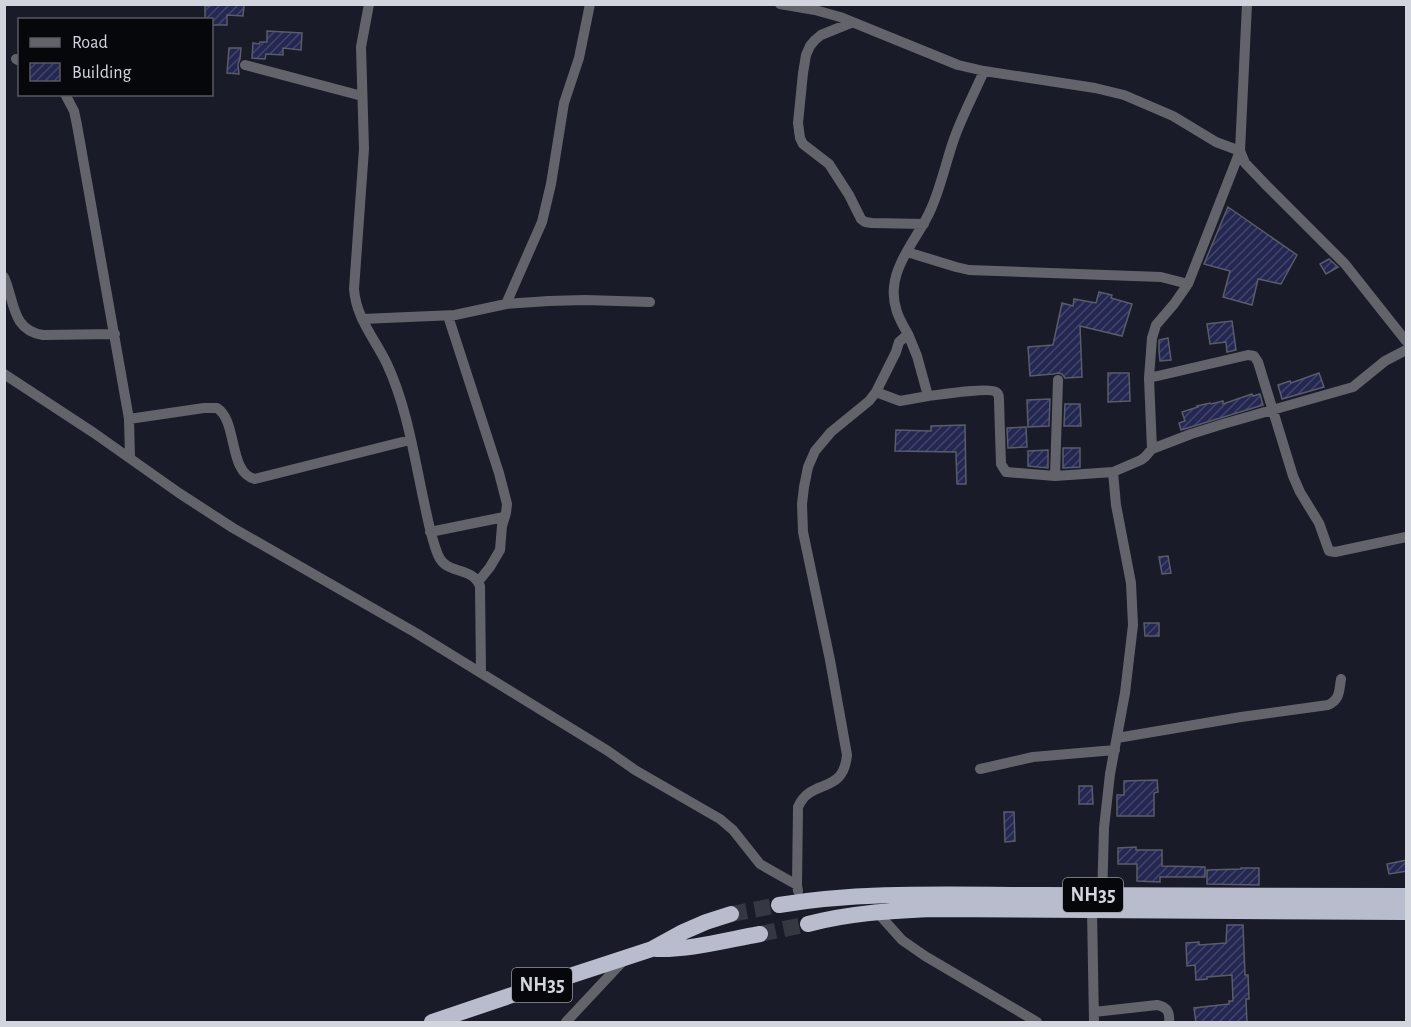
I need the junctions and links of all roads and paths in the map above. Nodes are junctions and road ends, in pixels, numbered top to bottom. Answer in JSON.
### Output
{"nodes":[{"id":1,"x":369,"y":4,"type":"edge"},
{"id":2,"x":590,"y":4,"type":"edge"},
{"id":3,"x":780,"y":4,"type":"edge"},
{"id":4,"x":1247,"y":4,"type":"edge"},
{"id":5,"x":853,"y":22,"type":"junction"},
{"id":6,"x":245,"y":65,"type":"dead end"},
{"id":7,"x":984,"y":71,"type":"junction"},
{"id":8,"x":66,"y":96,"type":"edge"},
{"id":9,"x":362,"y":96,"type":"junction"},
{"id":10,"x":1240,"y":151,"type":"junction"},
{"id":11,"x":924,"y":224,"type":"junction"},
{"id":12,"x":907,"y":252,"type":"junction"},
{"id":13,"x":4,"y":277,"type":"edge"},
{"id":14,"x":1188,"y":284,"type":"junction"},
{"id":15,"x":650,"y":302,"type":"dead end"},
{"id":16,"x":506,"y":304,"type":"junction"},
{"id":17,"x":448,"y":316,"type":"junction"},
{"id":18,"x":362,"y":319,"type":"junction"},
{"id":19,"x":115,"y":334,"type":"junction"},
{"id":20,"x":908,"y":334,"type":"junction"},
{"id":21,"x":1407,"y":341,"type":"edge"},
{"id":22,"x":1407,"y":350,"type":"edge"},
{"id":23,"x":4,"y":374,"type":"edge"},
{"id":24,"x":1149,"y":378,"type":"junction"},
{"id":25,"x":1058,"y":380,"type":"dead end"},
{"id":26,"x":876,"y":392,"type":"junction"},
{"id":27,"x":928,"y":396,"type":"junction"},
{"id":28,"x":1272,"y":411,"type":"junction"},
{"id":29,"x":129,"y":419,"type":"junction"},
{"id":30,"x":410,"y":440,"type":"junction"},
{"id":31,"x":1152,"y":449,"type":"junction"},
{"id":32,"x":130,"y":458,"type":"junction"},
{"id":33,"x":1113,"y":472,"type":"junction"},
{"id":34,"x":1055,"y":476,"type":"junction"},
{"id":35,"x":504,"y":517,"type":"junction"},
{"id":36,"x":430,"y":532,"type":"junction"},
{"id":37,"x":1407,"y":537,"type":"edge"},
{"id":38,"x":478,"y":582,"type":"junction"},
{"id":39,"x":481,"y":673,"type":"junction"},
{"id":40,"x":1341,"y":679,"type":"dead end"},
{"id":41,"x":1117,"y":738,"type":"junction"},
{"id":42,"x":1115,"y":750,"type":"junction"},
{"id":43,"x":980,"y":769,"type":"dead end"},
{"id":44,"x":799,"y":894,"type":"junction"},
{"id":45,"x":1407,"y":896,"type":"edge"},
{"id":46,"x":779,"y":905,"type":"tunnel mouth"},
{"id":47,"x":1099,"y":906,"type":"junction"},
{"id":48,"x":876,"y":911,"type":"junction"},
{"id":49,"x":1407,"y":912,"type":"edge"},
{"id":50,"x":731,"y":914,"type":"tunnel mouth"},
{"id":51,"x":808,"y":924,"type":"tunnel mouth"},
{"id":52,"x":760,"y":934,"type":"tunnel mouth"},
{"id":53,"x":652,"y":949,"type":"junction"},
{"id":54,"x":627,"y":957,"type":"junction"},
{"id":55,"x":1094,"y":1017,"type":"edge"},
{"id":56,"x":432,"y":1023,"type":"edge"},
{"id":57,"x":566,"y":1023,"type":"edge"},
{"id":58,"x":1037,"y":1023,"type":"edge"},
{"id":59,"x":1169,"y":1023,"type":"edge"}],
"edges":[{"from":1,"to":9,"type":"street"},
{"from":2,"to":16,"type":"street"},
{"from":3,"to":5,"type":"street"},
{"from":4,"to":10,"type":"street"},
{"from":5,"to":7,"type":"street"},
{"from":5,"to":11,"type":"street"},
{"from":6,"to":9,"type":"street"},
{"from":7,"to":10,"type":"street"},
{"from":7,"to":11,"type":"street"},
{"from":8,"to":19,"type":"street"},
{"from":9,"to":18,"type":"street"},
{"from":10,"to":14,"type":"street"},
{"from":10,"to":21,"type":"street"},
{"from":11,"to":12,"type":"street"},
{"from":12,"to":14,"type":"street"},
{"from":12,"to":20,"type":"street"},
{"from":13,"to":19,"type":"street"},
{"from":14,"to":24,"type":"street"},
{"from":15,"to":16,"type":"street"},
{"from":16,"to":17,"type":"street"},
{"from":17,"to":18,"type":"street"},
{"from":17,"to":35,"type":"street"},
{"from":18,"to":30,"type":"street"},
{"from":19,"to":29,"type":"street"},
{"from":20,"to":26,"type":"street"},
{"from":20,"to":27,"type":"street"},
{"from":22,"to":28,"type":"street"},
{"from":23,"to":32,"type":"street"},
{"from":24,"to":28,"type":"street"},
{"from":24,"to":31,"type":"street"},
{"from":25,"to":34,"type":"street"},
{"from":26,"to":27,"type":"street"},
{"from":26,"to":44,"type":"street"},
{"from":27,"to":34,"type":"street"},
{"from":28,"to":31,"type":"street"},
{"from":28,"to":37,"type":"street"},
{"from":29,"to":30,"type":"street"},
{"from":29,"to":32,"type":"street"},
{"from":30,"to":36,"type":"street"},
{"from":31,"to":33,"type":"street"},
{"from":32,"to":39,"type":"street"},
{"from":33,"to":34,"type":"street"},
{"from":33,"to":41,"type":"street"},
{"from":35,"to":36,"type":"street"},
{"from":35,"to":38,"type":"street"},
{"from":36,"to":38,"type":"street"},
{"from":38,"to":39,"type":"street"},
{"from":39,"to":44,"type":"street"},
{"from":40,"to":41,"type":"street"},
{"from":41,"to":42,"type":"street"},
{"from":42,"to":43,"type":"street"},
{"from":42,"to":47,"type":"street"},
{"from":44,"to":46,"type":"highway","number":"NH35"},
{"from":44,"to":47,"type":"highway","number":"NH35"},
{"from":45,"to":47,"type":"highway","number":"NH35"},
{"from":47,"to":48,"type":"highway","number":"NH35"},
{"from":47,"to":49,"type":"highway","number":"NH35"},
{"from":47,"to":55,"type":"street"},
{"from":48,"to":51,"type":"highway","number":"NH35"},
{"from":48,"to":58,"type":"street"},
{"from":50,"to":53,"type":"highway","number":"NH35"},
{"from":52,"to":53,"type":"highway","number":"NH35"},
{"from":53,"to":54,"type":"highway","number":"NH35"},
{"from":54,"to":56,"type":"highway","number":"NH35"},
{"from":54,"to":57,"type":"street"},
{"from":55,"to":59,"type":"street"}]}
